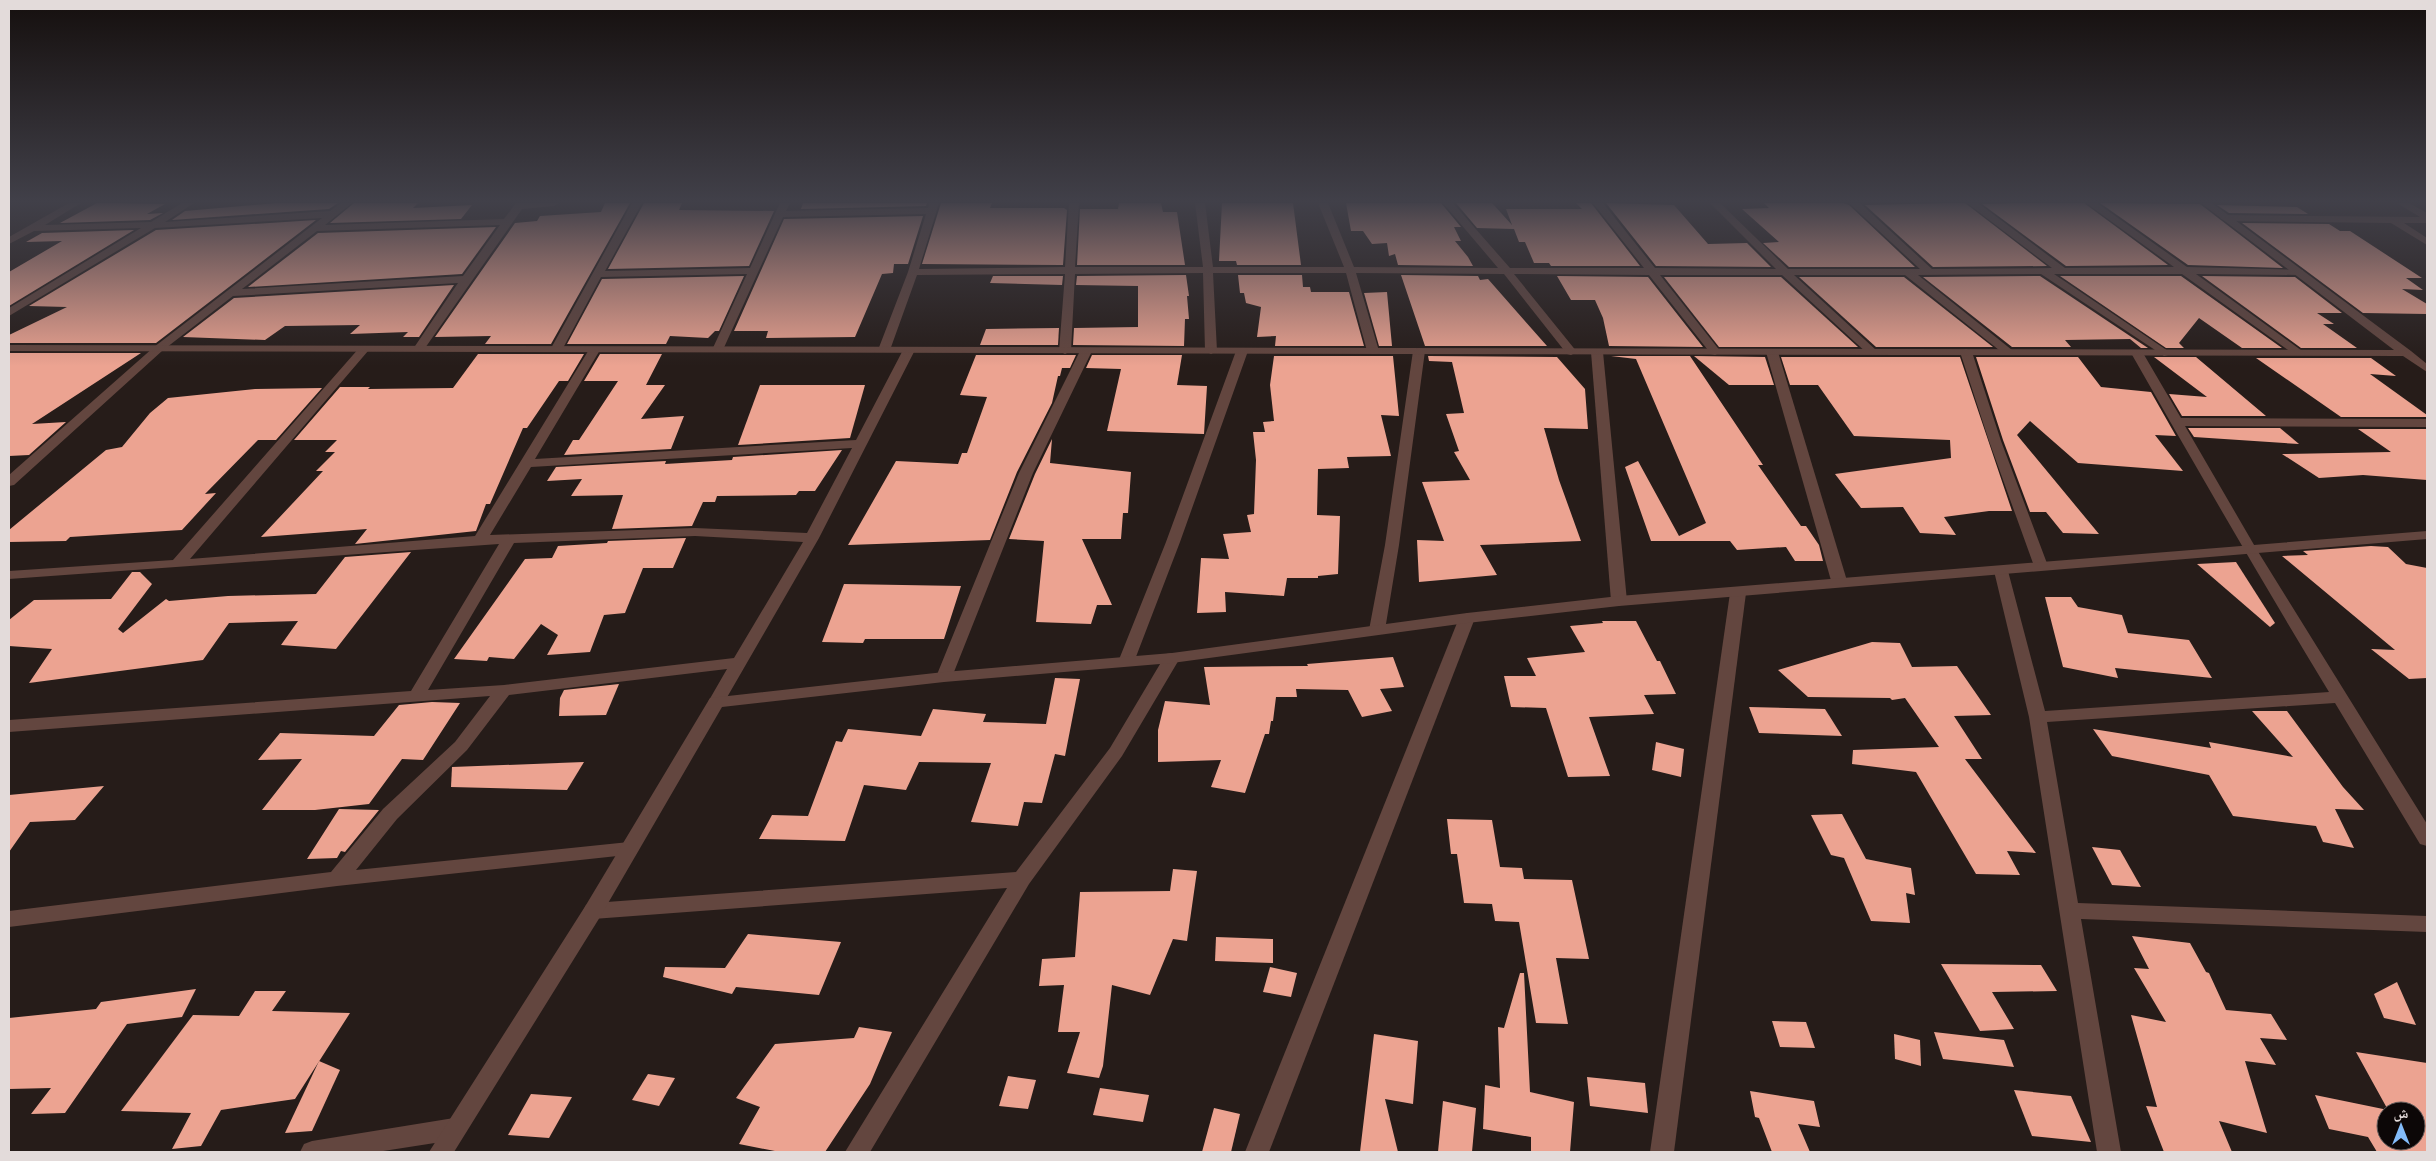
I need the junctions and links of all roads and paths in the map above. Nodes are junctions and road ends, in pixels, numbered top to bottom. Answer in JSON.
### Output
{"nodes":[{"id":1,"x":102,"y":257,"type":"edge"},
{"id":2,"x":279,"y":257,"type":"edge"},
{"id":3,"x":482,"y":257,"type":"edge"},
{"id":4,"x":607,"y":257,"type":"edge"},
{"id":5,"x":761,"y":257,"type":"edge"},
{"id":6,"x":918,"y":257,"type":"edge"},
{"id":7,"x":1071,"y":257,"type":"edge"},
{"id":8,"x":1206,"y":257,"type":"edge"},
{"id":9,"x":1345,"y":257,"type":"edge"},
{"id":10,"x":1495,"y":257,"type":"edge"},
{"id":11,"x":1642,"y":257,"type":"edge"},
{"id":12,"x":1770,"y":257,"type":"edge"},
{"id":13,"x":1914,"y":257,"type":"edge"},
{"id":14,"x":2045,"y":257,"type":"edge"},
{"id":15,"x":2166,"y":257,"type":"edge"},
{"id":16,"x":2279,"y":257,"type":"edge"},
{"id":17,"x":2182,"y":269,"type":"junction"},
{"id":18,"x":1070,"y":270,"type":"junction"},
{"id":19,"x":1208,"y":270,"type":"junction"},
{"id":20,"x":1350,"y":270,"type":"junction"},
{"id":21,"x":1506,"y":270,"type":"junction"},
{"id":22,"x":1652,"y":270,"type":"junction"},
{"id":23,"x":2043,"y":270,"type":"junction"},
{"id":24,"x":2062,"y":270,"type":"junction"},
{"id":25,"x":755,"y":271,"type":"junction"},
{"id":26,"x":1929,"y":271,"type":"junction"},
{"id":27,"x":913,"y":272,"type":"junction"},
{"id":28,"x":1785,"y":272,"type":"junction"},
{"id":29,"x":1908,"y":272,"type":"junction"},
{"id":30,"x":2299,"y":272,"type":"junction"},
{"id":31,"x":598,"y":274,"type":"junction"},
{"id":32,"x":466,"y":279,"type":"junction"},
{"id":33,"x":232,"y":293,"type":"junction"},
{"id":34,"x":9,"y":313,"type":"edge"},
{"id":35,"x":9,"y":348,"type":"edge"},
{"id":36,"x":158,"y":349,"type":"junction"},
{"id":37,"x":364,"y":349,"type":"junction"},
{"id":38,"x":419,"y":349,"type":"junction"},
{"id":39,"x":556,"y":350,"type":"junction"},
{"id":40,"x":594,"y":350,"type":"junction"},
{"id":41,"x":718,"y":350,"type":"junction"},
{"id":42,"x":884,"y":350,"type":"junction"},
{"id":43,"x":909,"y":350,"type":"junction"},
{"id":44,"x":1065,"y":351,"type":"junction"},
{"id":45,"x":1086,"y":351,"type":"junction"},
{"id":46,"x":1212,"y":351,"type":"junction"},
{"id":47,"x":1242,"y":351,"type":"junction"},
{"id":48,"x":1373,"y":351,"type":"junction"},
{"id":49,"x":1419,"y":351,"type":"junction"},
{"id":50,"x":1571,"y":352,"type":"junction"},
{"id":51,"x":1597,"y":352,"type":"junction"},
{"id":52,"x":1715,"y":352,"type":"junction"},
{"id":53,"x":1772,"y":352,"type":"junction"},
{"id":54,"x":1872,"y":352,"type":"junction"},
{"id":55,"x":1966,"y":352,"type":"junction"},
{"id":56,"x":2008,"y":352,"type":"junction"},
{"id":57,"x":2137,"y":353,"type":"junction"},
{"id":58,"x":2164,"y":353,"type":"junction"},
{"id":59,"x":2299,"y":353,"type":"junction"},
{"id":60,"x":2407,"y":353,"type":"junction"},
{"id":61,"x":2427,"y":369,"type":"edge"},
{"id":62,"x":2176,"y":422,"type":"junction"},
{"id":63,"x":2427,"y":423,"type":"edge"},
{"id":64,"x":862,"y":444,"type":"junction"},
{"id":65,"x":527,"y":463,"type":"junction"},
{"id":66,"x":9,"y":482,"type":"edge"},
{"id":67,"x":2427,"y":535,"type":"edge"},
{"id":68,"x":812,"y":538,"type":"junction"},
{"id":69,"x":509,"y":539,"type":"junction"},
{"id":70,"x":480,"y":540,"type":"junction"},
{"id":71,"x":2250,"y":550,"type":"junction"},
{"id":72,"x":177,"y":564,"type":"junction"},
{"id":73,"x":2041,"y":566,"type":"junction"},
{"id":74,"x":2001,"y":571,"type":"junction"},
{"id":75,"x":9,"y":575,"type":"edge"},
{"id":76,"x":1840,"y":584,"type":"junction"},
{"id":77,"x":1738,"y":593,"type":"junction"},
{"id":78,"x":1619,"y":601,"type":"junction"},
{"id":79,"x":1467,"y":618,"type":"junction"},
{"id":80,"x":1377,"y":630,"type":"junction"},
{"id":81,"x":1172,"y":658,"type":"junction"},
{"id":82,"x":1126,"y":662,"type":"junction"},
{"id":83,"x":737,"y":664,"type":"junction"},
{"id":84,"x":944,"y":677,"type":"junction"},
{"id":85,"x":504,"y":690,"type":"junction"},
{"id":86,"x":417,"y":695,"type":"junction"},
{"id":87,"x":2338,"y":697,"type":"junction"},
{"id":88,"x":716,"y":702,"type":"junction"},
{"id":89,"x":2038,"y":717,"type":"junction"},
{"id":90,"x":9,"y":726,"type":"edge"},
{"id":91,"x":2427,"y":839,"type":"edge"},
{"id":92,"x":629,"y":849,"type":"junction"},
{"id":93,"x":337,"y":879,"type":"junction"},
{"id":94,"x":1022,"y":879,"type":"junction"},
{"id":95,"x":593,"y":911,"type":"junction"},
{"id":96,"x":2070,"y":911,"type":"junction"},
{"id":97,"x":9,"y":919,"type":"edge"},
{"id":98,"x":2427,"y":924,"type":"edge"},
{"id":99,"x":454,"y":1129,"type":"junction"},
{"id":100,"x":312,"y":1152,"type":"edge"},
{"id":101,"x":441,"y":1152,"type":"edge"},
{"id":102,"x":857,"y":1152,"type":"edge"},
{"id":103,"x":1257,"y":1152,"type":"edge"},
{"id":104,"x":1662,"y":1152,"type":"edge"},
{"id":105,"x":2109,"y":1152,"type":"edge"}],
"edges":[{"from":1,"to":34,"type":"street"},
{"from":2,"to":33,"type":"street"},
{"from":3,"to":32,"type":"street"},
{"from":4,"to":31,"type":"street"},
{"from":5,"to":25,"type":"street"},
{"from":6,"to":27,"type":"street"},
{"from":7,"to":18,"type":"street"},
{"from":8,"to":19,"type":"street"},
{"from":9,"to":20,"type":"street"},
{"from":10,"to":21,"type":"street"},
{"from":11,"to":22,"type":"street"},
{"from":12,"to":28,"type":"street"},
{"from":13,"to":26,"type":"street"},
{"from":14,"to":24,"type":"street"},
{"from":15,"to":17,"type":"street"},
{"from":16,"to":30,"type":"street"},
{"from":17,"to":24,"type":"street"},
{"from":17,"to":30,"type":"street"},
{"from":17,"to":59,"type":"street"},
{"from":18,"to":19,"type":"street"},
{"from":18,"to":27,"type":"street"},
{"from":18,"to":44,"type":"street"},
{"from":19,"to":20,"type":"street"},
{"from":19,"to":46,"type":"street"},
{"from":20,"to":21,"type":"street"},
{"from":20,"to":48,"type":"street"},
{"from":21,"to":22,"type":"street"},
{"from":21,"to":50,"type":"street"},
{"from":22,"to":28,"type":"street"},
{"from":22,"to":52,"type":"street"},
{"from":23,"to":24,"type":"street"},
{"from":23,"to":26,"type":"street"},
{"from":23,"to":58,"type":"street"},
{"from":25,"to":31,"type":"street"},
{"from":25,"to":41,"type":"street"},
{"from":26,"to":29,"type":"street"},
{"from":27,"to":42,"type":"street"},
{"from":28,"to":29,"type":"street"},
{"from":28,"to":54,"type":"street"},
{"from":29,"to":56,"type":"street"},
{"from":30,"to":60,"type":"street"},
{"from":31,"to":39,"type":"street"},
{"from":32,"to":33,"type":"street"},
{"from":32,"to":38,"type":"street"},
{"from":33,"to":36,"type":"street"},
{"from":35,"to":36,"type":"street"},
{"from":36,"to":37,"type":"street"},
{"from":36,"to":66,"type":"street"},
{"from":37,"to":38,"type":"street"},
{"from":37,"to":72,"type":"street"},
{"from":38,"to":39,"type":"street"},
{"from":39,"to":40,"type":"street"},
{"from":40,"to":41,"type":"street"},
{"from":40,"to":65,"type":"street"},
{"from":41,"to":42,"type":"street"},
{"from":42,"to":43,"type":"street"},
{"from":43,"to":44,"type":"street"},
{"from":43,"to":64,"type":"street"},
{"from":44,"to":45,"type":"street"},
{"from":45,"to":46,"type":"street"},
{"from":45,"to":84,"type":"street"},
{"from":46,"to":47,"type":"street"},
{"from":47,"to":48,"type":"street"},
{"from":47,"to":82,"type":"street"},
{"from":48,"to":49,"type":"street"},
{"from":49,"to":50,"type":"street"},
{"from":49,"to":80,"type":"street"},
{"from":50,"to":51,"type":"street"},
{"from":51,"to":52,"type":"street"},
{"from":51,"to":78,"type":"street"},
{"from":52,"to":53,"type":"street"},
{"from":53,"to":54,"type":"street"},
{"from":53,"to":76,"type":"street"},
{"from":54,"to":55,"type":"street"},
{"from":55,"to":56,"type":"street"},
{"from":55,"to":73,"type":"street"},
{"from":56,"to":57,"type":"street"},
{"from":57,"to":58,"type":"street"},
{"from":57,"to":62,"type":"street"},
{"from":58,"to":59,"type":"street"},
{"from":59,"to":60,"type":"street"},
{"from":60,"to":61,"type":"street"},
{"from":62,"to":63,"type":"street"},
{"from":62,"to":71,"type":"street"},
{"from":64,"to":65,"type":"street"},
{"from":64,"to":68,"type":"street"},
{"from":65,"to":70,"type":"street"},
{"from":67,"to":71,"type":"street"},
{"from":68,"to":69,"type":"street"},
{"from":68,"to":83,"type":"street"},
{"from":69,"to":70,"type":"street"},
{"from":69,"to":86,"type":"street"},
{"from":70,"to":72,"type":"street"},
{"from":71,"to":73,"type":"street"},
{"from":71,"to":87,"type":"street"},
{"from":72,"to":75,"type":"street"},
{"from":73,"to":74,"type":"street"},
{"from":74,"to":76,"type":"street"},
{"from":74,"to":89,"type":"street"},
{"from":76,"to":77,"type":"street"},
{"from":77,"to":78,"type":"street"},
{"from":77,"to":104,"type":"street"},
{"from":78,"to":79,"type":"street"},
{"from":79,"to":80,"type":"street"},
{"from":79,"to":103,"type":"street"},
{"from":80,"to":81,"type":"street"},
{"from":81,"to":82,"type":"street"},
{"from":81,"to":94,"type":"street"},
{"from":82,"to":84,"type":"street"},
{"from":83,"to":85,"type":"street"},
{"from":83,"to":88,"type":"street"},
{"from":84,"to":88,"type":"street"},
{"from":85,"to":86,"type":"street"},
{"from":85,"to":93,"type":"street"},
{"from":86,"to":90,"type":"street"},
{"from":87,"to":89,"type":"street"},
{"from":87,"to":91,"type":"street"},
{"from":88,"to":92,"type":"street"},
{"from":89,"to":96,"type":"street"},
{"from":92,"to":93,"type":"street"},
{"from":92,"to":95,"type":"street"},
{"from":93,"to":97,"type":"street"},
{"from":94,"to":95,"type":"street"},
{"from":94,"to":102,"type":"street"},
{"from":95,"to":99,"type":"street"},
{"from":96,"to":98,"type":"street"},
{"from":96,"to":105,"type":"street"},
{"from":99,"to":100,"type":"street"},
{"from":99,"to":101,"type":"street"}]}
